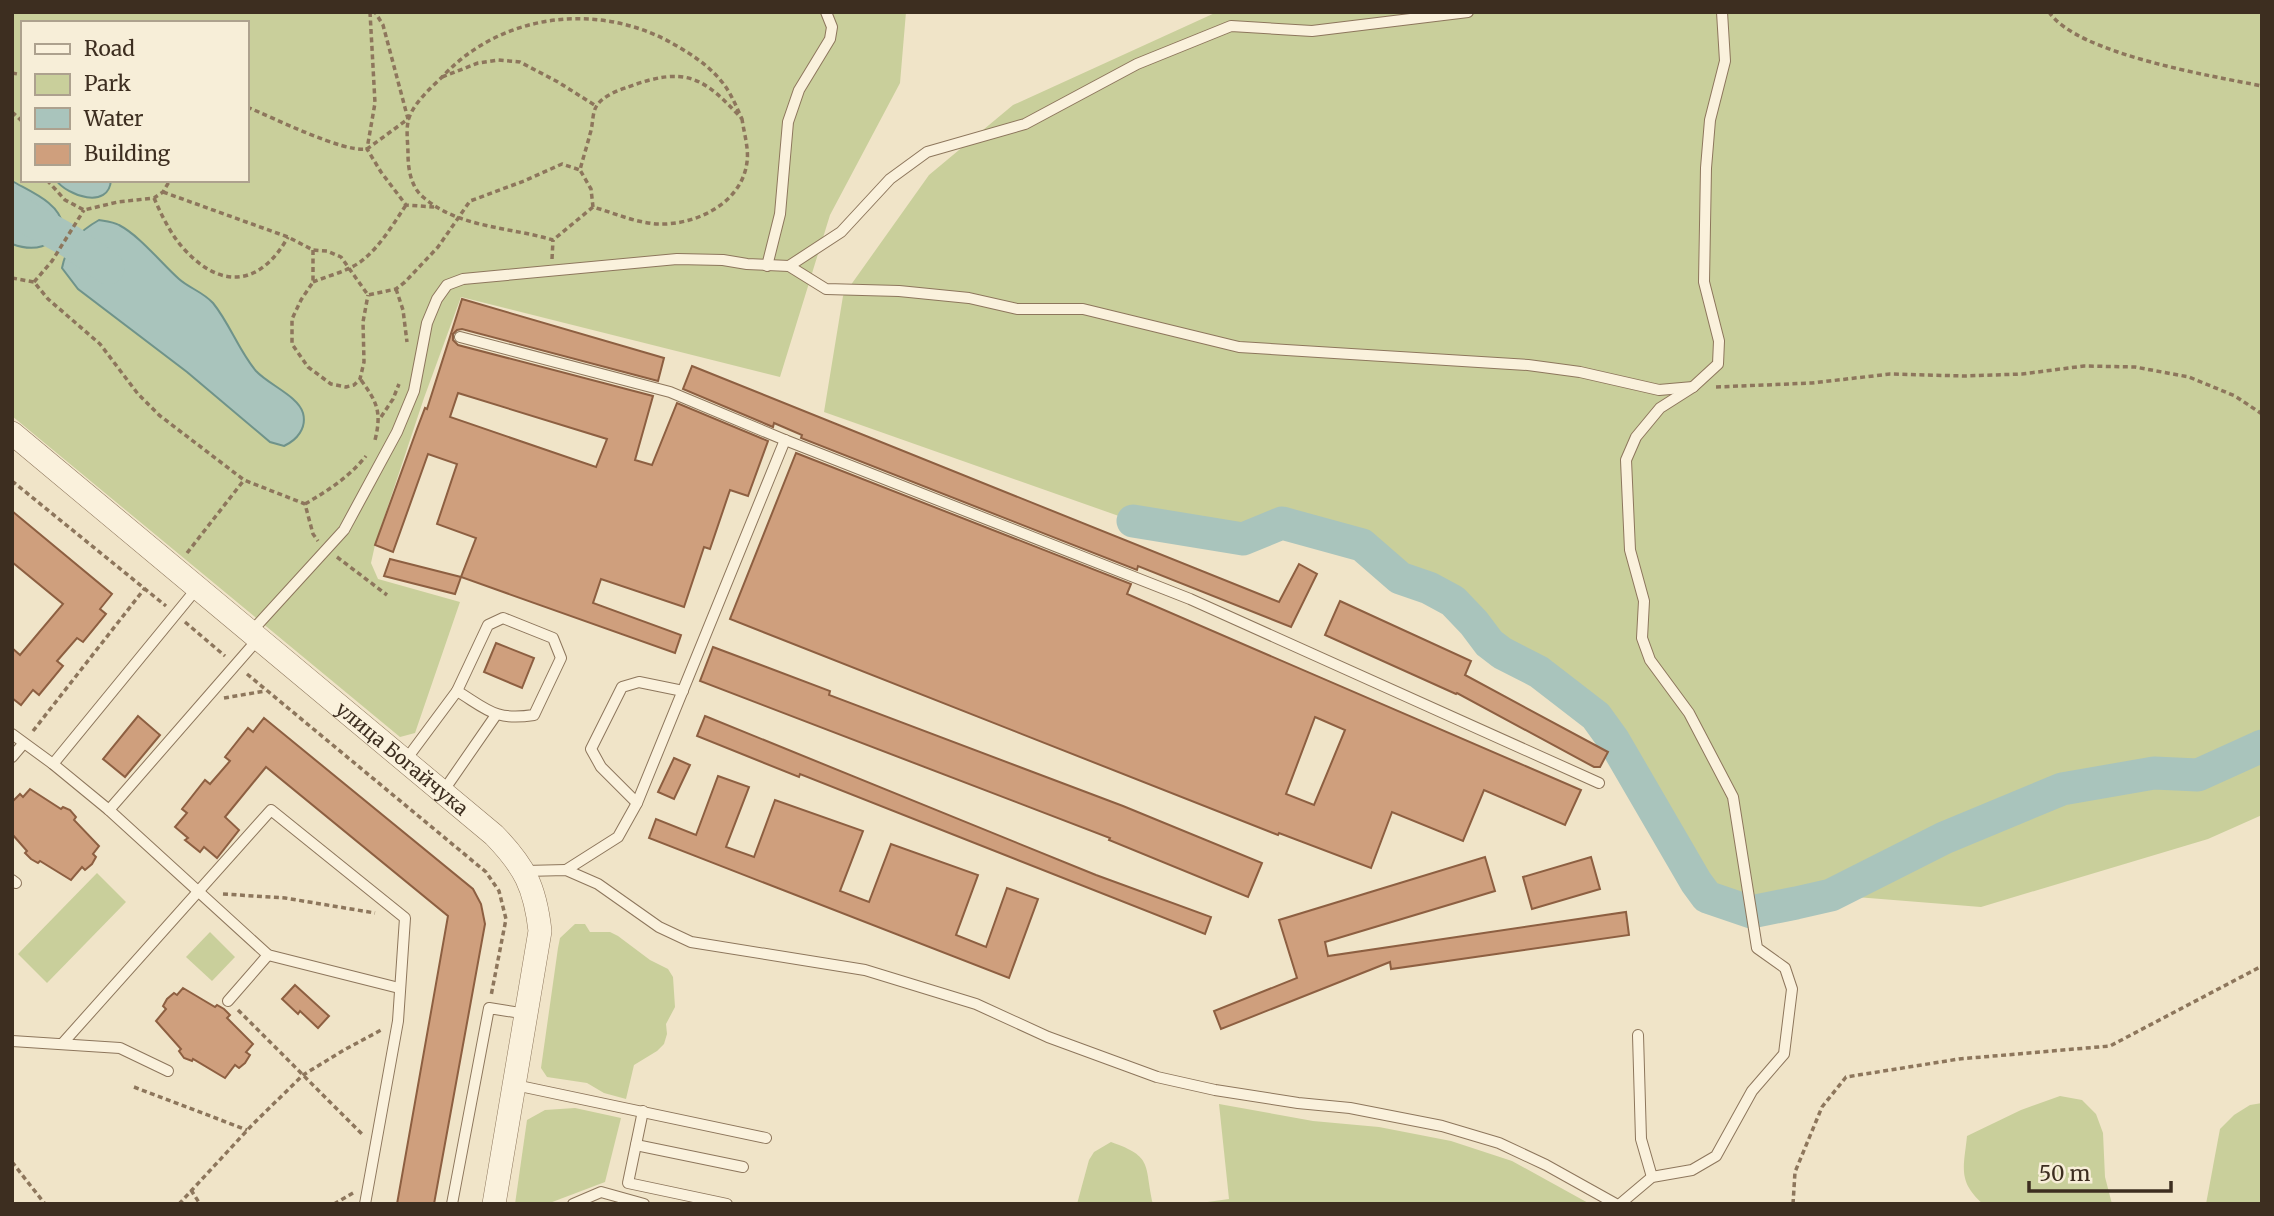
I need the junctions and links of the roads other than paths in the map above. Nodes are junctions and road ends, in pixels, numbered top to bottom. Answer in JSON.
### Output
{"nodes":[{"id":1,"x":826,"y":12,"type":"edge"},
{"id":2,"x":1468,"y":12,"type":"edge"},
{"id":3,"x":1722,"y":12,"type":"edge"},
{"id":4,"x":767,"y":265,"type":"junction"},
{"id":5,"x":789,"y":266,"type":"junction"},
{"id":6,"x":460,"y":337,"type":"dead end"},
{"id":7,"x":1693,"y":387,"type":"junction"},
{"id":8,"x":12,"y":433,"type":"edge"},
{"id":9,"x":785,"y":440,"type":"junction"},
{"id":10,"x":198,"y":587,"type":"junction"},
{"id":11,"x":254,"y":636,"type":"junction"},
{"id":12,"x":457,"y":691,"type":"junction"},
{"id":13,"x":683,"y":691,"type":"junction"},
{"id":14,"x":496,"y":715,"type":"junction"},
{"id":15,"x":12,"y":734,"type":"edge"},
{"id":16,"x":23,"y":744,"type":"junction"},
{"id":17,"x":12,"y":757,"type":"edge"},
{"id":18,"x":405,"y":761,"type":"junction"},
{"id":19,"x":53,"y":764,"type":"junction"},
{"id":20,"x":1599,"y":783,"type":"dead end"},
{"id":21,"x":443,"y":793,"type":"junction"},
{"id":22,"x":637,"y":803,"type":"junction"},
{"id":23,"x":110,"y":810,"type":"junction"},
{"id":24,"x":566,"y":870,"type":"junction"},
{"id":25,"x":524,"y":871,"type":"junction"},
{"id":26,"x":198,"y":893,"type":"junction"},
{"id":27,"x":268,"y":954,"type":"junction"},
{"id":28,"x":398,"y":988,"type":"junction"},
{"id":29,"x":228,"y":1001,"type":"road end"},
{"id":30,"x":527,"y":1014,"type":"junction"},
{"id":31,"x":1638,"y":1035,"type":"dead end"},
{"id":32,"x":12,"y":1041,"type":"edge"},
{"id":33,"x":62,"y":1044,"type":"junction"},
{"id":34,"x":167,"y":1070,"type":"dead end"},
{"id":35,"x":515,"y":1085,"type":"junction"},
{"id":36,"x":643,"y":1111,"type":"junction"},
{"id":37,"x":766,"y":1138,"type":"dead end"},
{"id":38,"x":636,"y":1145,"type":"junction"},
{"id":39,"x":743,"y":1167,"type":"dead end"},
{"id":40,"x":1652,"y":1177,"type":"junction"},
{"id":41,"x":365,"y":1204,"type":"edge"},
{"id":42,"x":452,"y":1204,"type":"edge"},
{"id":43,"x":494,"y":1204,"type":"edge"},
{"id":44,"x":573,"y":1204,"type":"edge"},
{"id":45,"x":644,"y":1204,"type":"edge"},
{"id":46,"x":727,"y":1204,"type":"edge"},
{"id":47,"x":1618,"y":1204,"type":"edge"}],
"edges":[{"from":1,"to":4,"type":"lane"},
{"from":2,"to":5,"type":"lane"},
{"from":3,"to":7,"type":"lane"},
{"from":4,"to":5,"type":"lane"},
{"from":4,"to":11,"type":"lane"},
{"from":5,"to":7,"type":"lane"},
{"from":6,"to":9,"type":"lane"},
{"from":7,"to":40,"type":"lane"},
{"from":8,"to":10,"type":"street","name":"улица Богайчука"},
{"from":9,"to":13,"type":"lane"},
{"from":9,"to":20,"type":"lane"},
{"from":10,"to":11,"type":"street","name":"улица Богайчука"},
{"from":10,"to":19,"type":"lane"},
{"from":11,"to":18,"type":"street","name":"улица Богайчука"},
{"from":11,"to":23,"type":"lane"},
{"from":12,"to":14,"type":"lane"},
{"from":12,"to":14,"type":"lane"},
{"from":12,"to":18,"type":"lane"},
{"from":13,"to":22,"type":"lane"},
{"from":13,"to":22,"type":"lane"},
{"from":14,"to":21,"type":"lane"},
{"from":15,"to":16,"type":"lane"},
{"from":16,"to":17,"type":"lane"},
{"from":16,"to":19,"type":"lane"},
{"from":18,"to":21,"type":"street","name":"улица Богайчука"},
{"from":19,"to":23,"type":"lane"},
{"from":21,"to":25,"type":"street","name":"улица Богайчука"},
{"from":22,"to":24,"type":"lane"},
{"from":23,"to":26,"type":"lane"},
{"from":24,"to":25,"type":"lane"},
{"from":24,"to":47,"type":"lane"},
{"from":25,"to":30,"type":"street","name":"улица Богайчука"},
{"from":26,"to":27,"type":"lane"},
{"from":26,"to":28,"type":"lane"},
{"from":26,"to":33,"type":"lane"},
{"from":27,"to":28,"type":"lane"},
{"from":27,"to":29,"type":"lane"},
{"from":28,"to":41,"type":"lane"},
{"from":30,"to":35,"type":"street","name":"улица Богайчука"},
{"from":30,"to":42,"type":"lane"},
{"from":31,"to":40,"type":"lane"},
{"from":32,"to":33,"type":"lane"},
{"from":33,"to":34,"type":"lane"},
{"from":35,"to":36,"type":"lane"},
{"from":35,"to":43,"type":"street","name":"улица Богайчука"},
{"from":36,"to":37,"type":"lane"},
{"from":36,"to":38,"type":"lane"},
{"from":38,"to":39,"type":"lane"},
{"from":38,"to":46,"type":"lane"},
{"from":40,"to":47,"type":"lane"},
{"from":44,"to":45,"type":"lane"}]}
